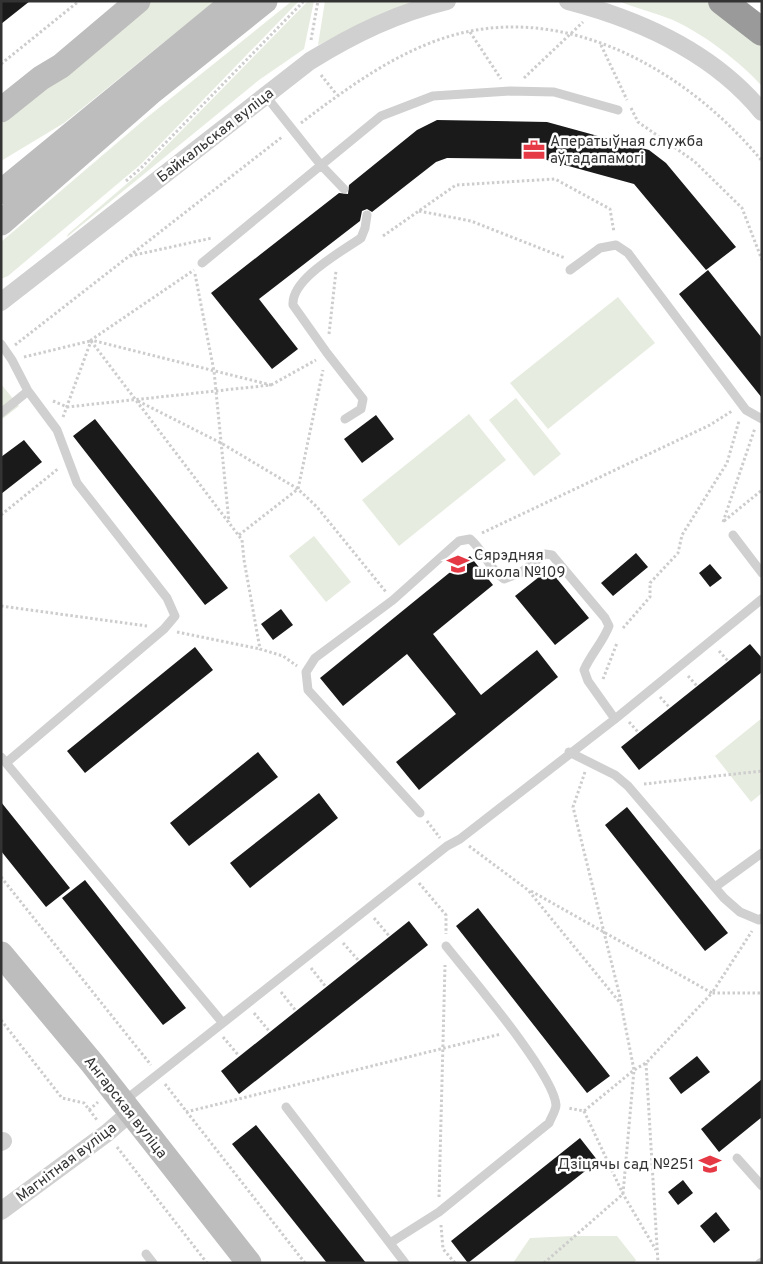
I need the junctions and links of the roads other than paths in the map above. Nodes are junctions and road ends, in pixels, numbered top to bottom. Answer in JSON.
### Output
{"nodes":[{"id":1,"x":138,"y":1,"type":"edge"},
{"id":2,"x":234,"y":1,"type":"edge"},
{"id":3,"x":265,"y":1,"type":"edge"},
{"id":4,"x":448,"y":1,"type":"edge"},
{"id":5,"x":568,"y":1,"type":"edge"},
{"id":6,"x":722,"y":1,"type":"edge"},
{"id":7,"x":762,"y":32,"type":"edge"},
{"id":8,"x":264,"y":96,"type":"junction"},
{"id":9,"x":1,"y":110,"type":"edge"},
{"id":10,"x":618,"y":110,"type":"dead end"},
{"id":11,"x":762,"y":112,"type":"edge"},
{"id":12,"x":320,"y":164,"type":"junction"},
{"id":13,"x":344,"y":189,"type":"dead end"},
{"id":14,"x":1,"y":192,"type":"edge"},
{"id":15,"x":367,"y":216,"type":"dead end"},
{"id":16,"x":1,"y":223,"type":"edge"},
{"id":17,"x":202,"y":263,"type":"dead end"},
{"id":18,"x":570,"y":270,"type":"dead end"},
{"id":19,"x":1,"y":302,"type":"edge"},
{"id":20,"x":4,"y":348,"type":"edge"},
{"id":21,"x":28,"y":392,"type":"junction"},
{"id":22,"x":1,"y":413,"type":"edge"},
{"id":23,"x":760,"y":418,"type":"edge"},
{"id":24,"x":345,"y":419,"type":"dead end"},
{"id":25,"x":733,"y":535,"type":"road end"},
{"id":26,"x":762,"y":573,"type":"edge"},
{"id":27,"x":762,"y":599,"type":"edge"},
{"id":28,"x":615,"y":719,"type":"junction"},
{"id":29,"x":569,"y":752,"type":"junction"},
{"id":30,"x":4,"y":760,"type":"edge"},
{"id":31,"x":420,"y":813,"type":"dead end"},
{"id":32,"x":762,"y":853,"type":"edge"},
{"id":33,"x":715,"y":887,"type":"junction"},
{"id":34,"x":760,"y":919,"type":"edge"},
{"id":35,"x":446,"y":946,"type":"road end"},
{"id":36,"x":1,"y":954,"type":"edge"},
{"id":37,"x":218,"y":1024,"type":"junction"},
{"id":38,"x":117,"y":1106,"type":"junction"},
{"id":39,"x":286,"y":1107,"type":"dead end"},
{"id":40,"x":737,"y":1158,"type":"dead end"},
{"id":41,"x":762,"y":1186,"type":"edge"},
{"id":42,"x":1,"y":1210,"type":"edge"},
{"id":43,"x":390,"y":1243,"type":"junction"},
{"id":44,"x":146,"y":1254,"type":"dead end"},
{"id":45,"x":153,"y":1263,"type":"edge"},
{"id":46,"x":249,"y":1263,"type":"edge"},
{"id":47,"x":405,"y":1263,"type":"edge"}],
"edges":[{"from":1,"to":9,"type":"main road"},
{"from":2,"to":14,"type":"main road"},
{"from":3,"to":16,"type":"main road"},
{"from":4,"to":8,"type":"street","name":"Байкальская вуліца"},
{"from":5,"to":11,"type":"street"},
{"from":6,"to":7,"type":"highway"},
{"from":8,"to":12,"type":"lane"},
{"from":8,"to":19,"type":"street","name":"Байкальская вуліца"},
{"from":10,"to":12,"type":"lane"},
{"from":12,"to":13,"type":"lane"},
{"from":12,"to":17,"type":"lane"},
{"from":15,"to":24,"type":"lane"},
{"from":18,"to":23,"type":"lane"},
{"from":20,"to":21,"type":"lane"},
{"from":21,"to":22,"type":"lane"},
{"from":21,"to":30,"type":"lane"},
{"from":25,"to":26,"type":"lane"},
{"from":27,"to":28,"type":"lane"},
{"from":28,"to":29,"type":"lane"},
{"from":28,"to":31,"type":"lane"},
{"from":29,"to":33,"type":"lane"},
{"from":29,"to":37,"type":"lane"},
{"from":30,"to":37,"type":"lane"},
{"from":32,"to":33,"type":"lane"},
{"from":33,"to":34,"type":"lane"},
{"from":35,"to":43,"type":"lane"},
{"from":36,"to":38,"type":"main road","name":"Ангарская вуліца"},
{"from":37,"to":38,"type":"lane"},
{"from":38,"to":42,"type":"street","name":"Магнітная вуліца"},
{"from":38,"to":46,"type":"main road","name":"Ангарская вуліца"},
{"from":39,"to":43,"type":"lane"},
{"from":40,"to":41,"type":"lane"},
{"from":43,"to":47,"type":"lane"},
{"from":44,"to":45,"type":"lane"}]}
